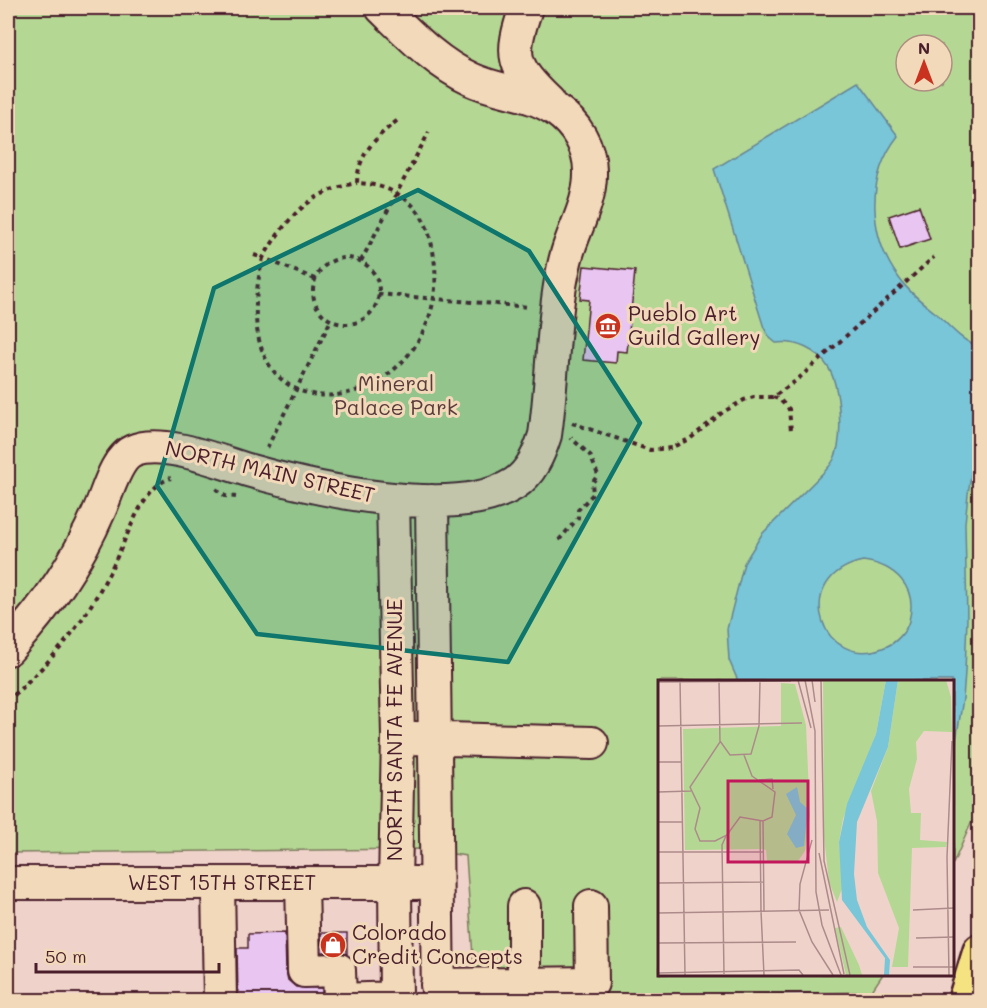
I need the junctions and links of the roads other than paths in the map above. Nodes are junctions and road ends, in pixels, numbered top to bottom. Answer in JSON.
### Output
{"nodes":[{"id":1,"x":382,"y":8,"type":"edge"},
{"id":2,"x":526,"y":8,"type":"edge"},
{"id":3,"x":556,"y":110,"type":"junction"},
{"id":4,"x":393,"y":499,"type":"junction"},
{"id":5,"x":432,"y":501,"type":"junction"},
{"id":6,"x":8,"y":648,"type":"edge"},
{"id":7,"x":398,"y":737,"type":"junction"},
{"id":8,"x":434,"y":739,"type":"junction"},
{"id":9,"x":592,"y":743,"type":"dead end"},
{"id":10,"x":435,"y":882,"type":"junction"},
{"id":11,"x":8,"y":883,"type":"edge"},
{"id":12,"x":218,"y":883,"type":"junction"},
{"id":13,"x":302,"y":883,"type":"junction"},
{"id":14,"x":395,"y":883,"type":"junction"},
{"id":15,"x":524,"y":906,"type":"dead end"},
{"id":16,"x":591,"y":906,"type":"dead end"},
{"id":17,"x":980,"y":951,"type":"edge"},
{"id":18,"x":524,"y":984,"type":"junction"},
{"id":19,"x":438,"y":993,"type":"edge"},
{"id":20,"x":220,"y":1000,"type":"edge"},
{"id":21,"x":340,"y":1000,"type":"edge"},
{"id":22,"x":396,"y":1000,"type":"edge"},
{"id":23,"x":965,"y":1000,"type":"edge"}],
"edges":[{"from":1,"to":3,"type":"street"},
{"from":2,"to":3,"type":"street"},
{"from":3,"to":5,"type":"street"},
{"from":4,"to":5,"type":"street"},
{"from":4,"to":6,"type":"street","name":"NORTH MAIN STREET"},
{"from":4,"to":7,"type":"street","name":"NORTH SANTA FE AVENUE"},
{"from":5,"to":8,"type":"street","name":"NORTH SANTA FE AVENUE"},
{"from":7,"to":8,"type":"street"},
{"from":7,"to":14,"type":"street","name":"NORTH SANTA FE AVENUE"},
{"from":8,"to":9,"type":"street"},
{"from":8,"to":10,"type":"street","name":"NORTH SANTA FE AVENUE"},
{"from":10,"to":14,"type":"street","name":"WEST 15TH STREET"},
{"from":10,"to":19,"type":"street","name":"NORTH SANTA FE AVENUE"},
{"from":11,"to":12,"type":"street","name":"WEST 15TH STREET"},
{"from":12,"to":13,"type":"street","name":"WEST 15TH STREET"},
{"from":12,"to":20,"type":"street"},
{"from":13,"to":14,"type":"street","name":"WEST 15TH STREET"},
{"from":13,"to":21,"type":"street"},
{"from":14,"to":22,"type":"street","name":"NORTH SANTA FE AVENUE"},
{"from":15,"to":18,"type":"street"},
{"from":16,"to":18,"type":"street"},
{"from":17,"to":23,"type":"highway"},
{"from":18,"to":19,"type":"street"},
{"from":21,"to":22,"type":"street"}]}
